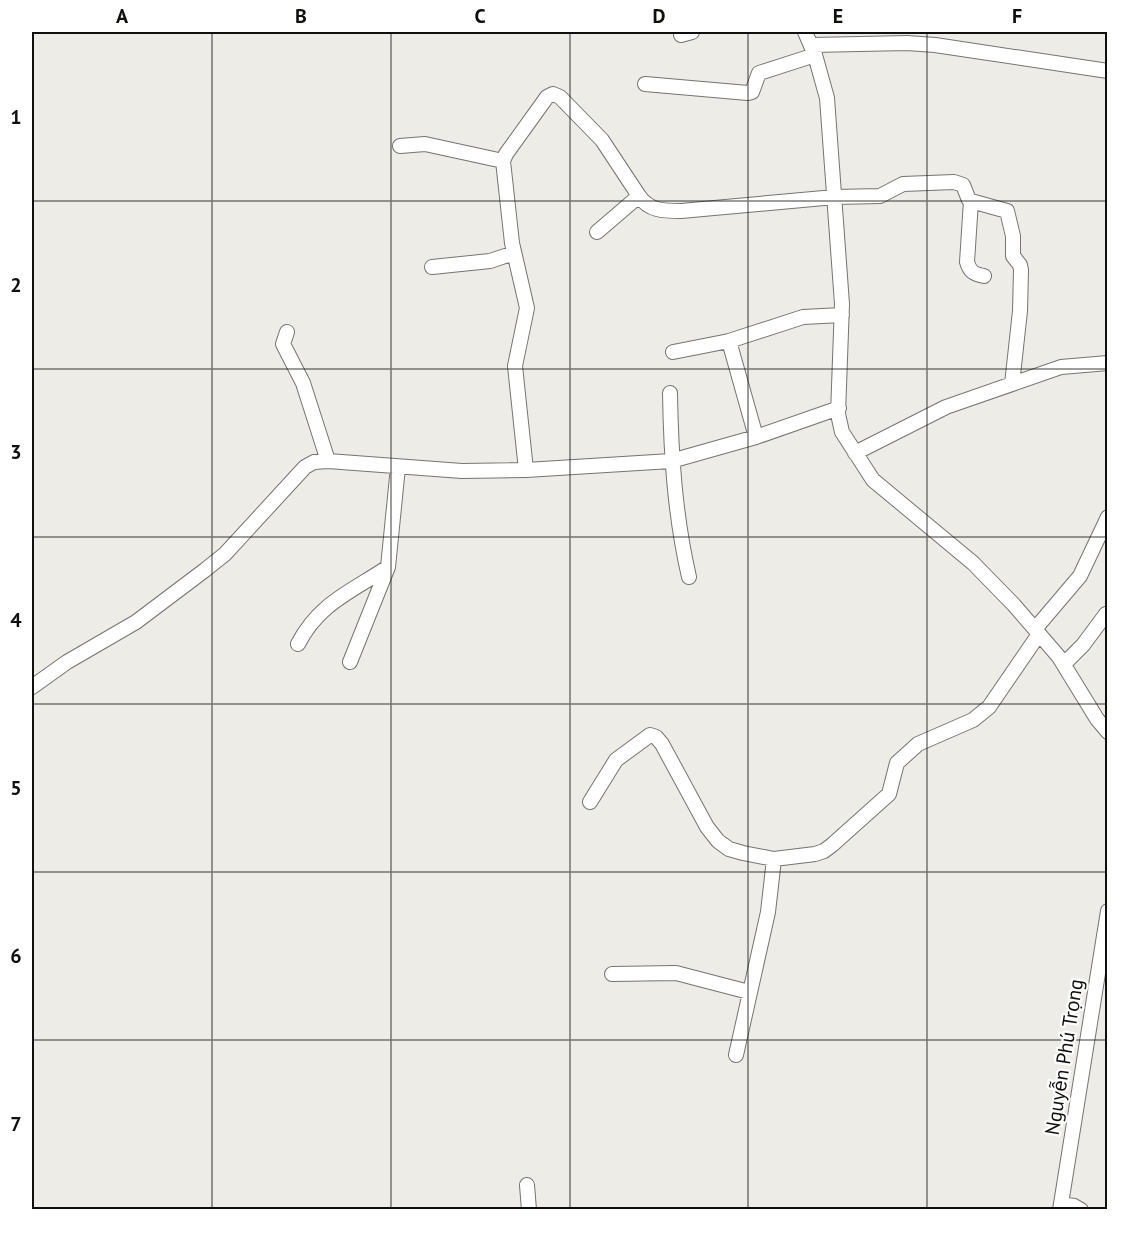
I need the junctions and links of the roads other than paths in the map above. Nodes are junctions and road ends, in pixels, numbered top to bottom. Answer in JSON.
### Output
{"nodes":[{"id":1,"x":805,"y":32,"type":"edge"},
{"id":2,"x":813,"y":50,"type":"junction"},
{"id":3,"x":1107,"y":71,"type":"edge"},
{"id":4,"x":645,"y":84,"type":"dead end"},
{"id":5,"x":400,"y":146,"type":"dead end"},
{"id":6,"x":503,"y":161,"type":"junction"},
{"id":7,"x":639,"y":195,"type":"junction"},
{"id":8,"x":835,"y":197,"type":"junction"},
{"id":9,"x":971,"y":201,"type":"junction"},
{"id":10,"x":597,"y":232,"type":"dead end"},
{"id":11,"x":514,"y":253,"type":"junction"},
{"id":12,"x":432,"y":267,"type":"dead end"},
{"id":13,"x":984,"y":276,"type":"dead end"},
{"id":14,"x":842,"y":315,"type":"junction"},
{"id":15,"x":287,"y":332,"type":"dead end"},
{"id":16,"x":729,"y":341,"type":"junction"},
{"id":17,"x":673,"y":352,"type":"dead end"},
{"id":18,"x":1107,"y":363,"type":"edge"},
{"id":19,"x":1012,"y":384,"type":"junction"},
{"id":20,"x":670,"y":393,"type":"dead end"},
{"id":21,"x":839,"y":408,"type":"junction"},
{"id":22,"x":756,"y":437,"type":"junction"},
{"id":23,"x":855,"y":453,"type":"junction"},
{"id":24,"x":328,"y":461,"type":"junction"},
{"id":25,"x":671,"y":461,"type":"junction"},
{"id":26,"x":398,"y":467,"type":"junction"},
{"id":27,"x":526,"y":470,"type":"junction"},
{"id":28,"x":1107,"y":517,"type":"edge"},
{"id":29,"x":388,"y":567,"type":"junction"},
{"id":30,"x":689,"y":577,"type":"dead end"},
{"id":31,"x":1106,"y":614,"type":"dead end"},
{"id":32,"x":1037,"y":632,"type":"junction"},
{"id":33,"x":298,"y":644,"type":"dead end"},
{"id":34,"x":350,"y":662,"type":"dead end"},
{"id":35,"x":1064,"y":664,"type":"junction"},
{"id":36,"x":32,"y":687,"type":"edge"},
{"id":37,"x":1107,"y":732,"type":"edge"},
{"id":38,"x":590,"y":802,"type":"dead end"},
{"id":39,"x":774,"y":859,"type":"junction"},
{"id":40,"x":1107,"y":911,"type":"edge"},
{"id":41,"x":612,"y":974,"type":"dead end"},
{"id":42,"x":749,"y":992,"type":"junction"},
{"id":43,"x":736,"y":1055,"type":"dead end"},
{"id":44,"x":528,"y":1185,"type":"dead end"},
{"id":45,"x":1061,"y":1207,"type":"edge"},
{"id":46,"x":529,"y":1209,"type":"edge"},
{"id":47,"x":1081,"y":1209,"type":"edge"}],
"edges":[{"from":1,"to":2,"type":"street"},
{"from":2,"to":3,"type":"street"},
{"from":2,"to":4,"type":"street"},
{"from":2,"to":8,"type":"street"},
{"from":5,"to":6,"type":"street"},
{"from":6,"to":7,"type":"street"},
{"from":6,"to":11,"type":"street"},
{"from":7,"to":8,"type":"street"},
{"from":7,"to":10,"type":"street"},
{"from":8,"to":9,"type":"street"},
{"from":8,"to":14,"type":"street"},
{"from":9,"to":13,"type":"street"},
{"from":9,"to":19,"type":"street"},
{"from":11,"to":12,"type":"street"},
{"from":11,"to":27,"type":"street"},
{"from":14,"to":16,"type":"street"},
{"from":14,"to":21,"type":"street"},
{"from":15,"to":24,"type":"street"},
{"from":16,"to":17,"type":"street"},
{"from":16,"to":22,"type":"street"},
{"from":18,"to":19,"type":"street"},
{"from":19,"to":23,"type":"street"},
{"from":20,"to":25,"type":"street"},
{"from":21,"to":22,"type":"street"},
{"from":21,"to":23,"type":"street"},
{"from":22,"to":25,"type":"street"},
{"from":23,"to":32,"type":"street"},
{"from":24,"to":26,"type":"street"},
{"from":24,"to":36,"type":"street"},
{"from":25,"to":27,"type":"street"},
{"from":25,"to":30,"type":"street"},
{"from":26,"to":27,"type":"street"},
{"from":26,"to":29,"type":"street"},
{"from":28,"to":32,"type":"street"},
{"from":29,"to":33,"type":"street"},
{"from":29,"to":34,"type":"street"},
{"from":31,"to":35,"type":"street"},
{"from":32,"to":35,"type":"street"},
{"from":32,"to":39,"type":"street"},
{"from":35,"to":37,"type":"street"},
{"from":38,"to":39,"type":"street"},
{"from":39,"to":42,"type":"street"},
{"from":40,"to":45,"type":"street","name":"Nguyễn Phú Trọng"},
{"from":41,"to":42,"type":"street"},
{"from":42,"to":43,"type":"street"},
{"from":44,"to":46,"type":"street"},
{"from":45,"to":47,"type":"street"}]}
